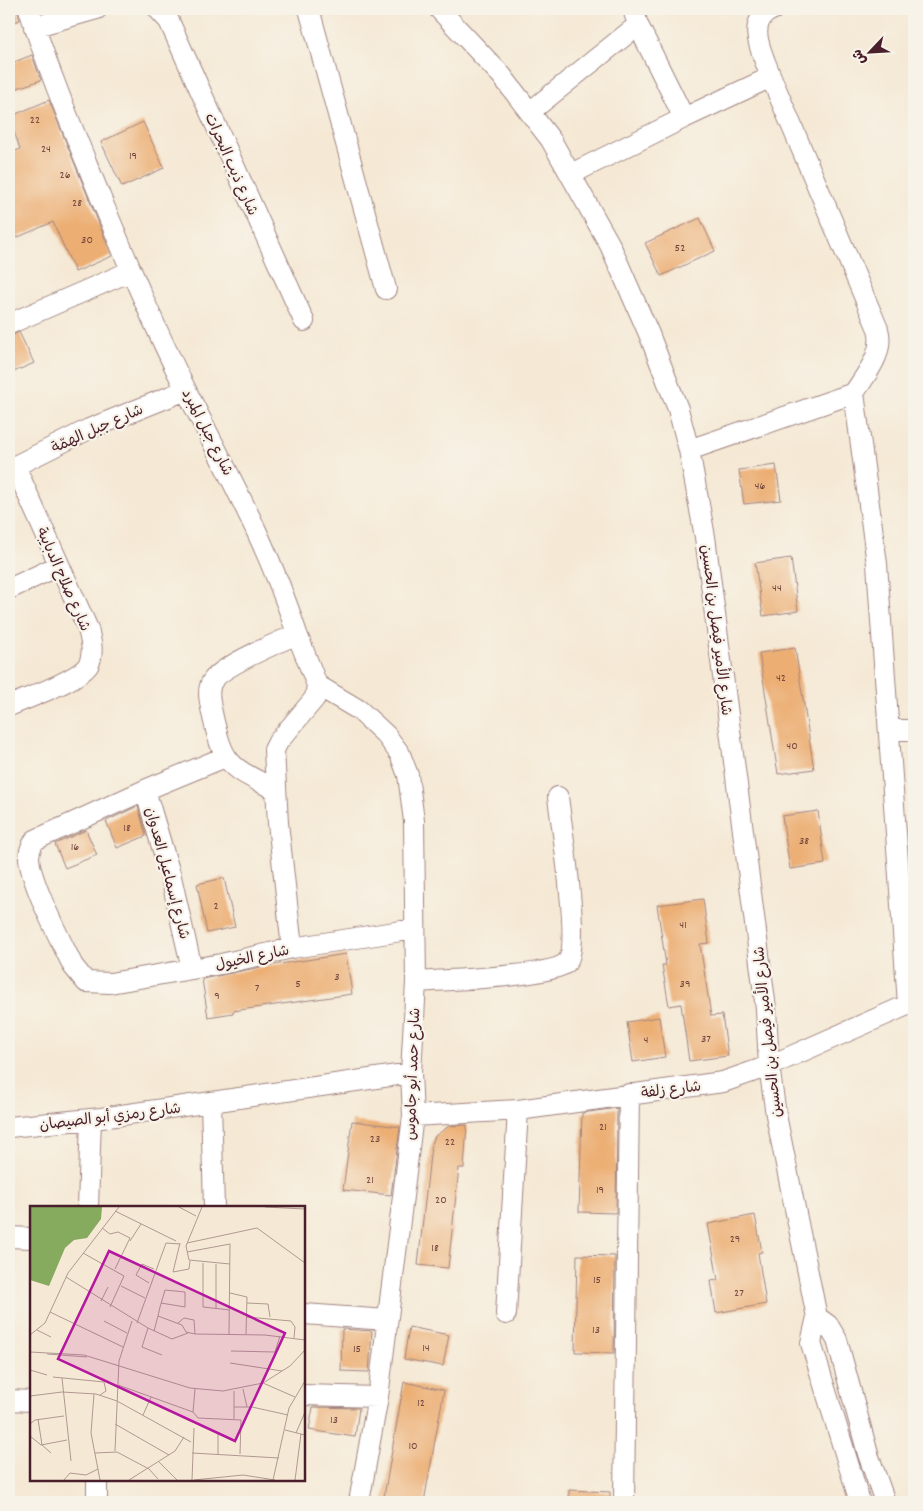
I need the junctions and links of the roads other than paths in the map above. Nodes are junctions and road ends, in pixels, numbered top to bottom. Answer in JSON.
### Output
{"nodes":[{"id":1,"x":97,"y":9,"type":"edge"},
{"id":2,"x":158,"y":9,"type":"edge"},
{"id":3,"x":309,"y":9,"type":"edge"},
{"id":4,"x":439,"y":9,"type":"edge"},
{"id":5,"x":774,"y":9,"type":"edge"},
{"id":6,"x":636,"y":17,"type":"edge"},
{"id":7,"x":32,"y":18,"type":"edge"},
{"id":8,"x":771,"y":78,"type":"junction"},
{"id":9,"x":531,"y":111,"type":"junction"},
{"id":10,"x":684,"y":118,"type":"junction"},
{"id":11,"x":572,"y":174,"type":"junction"},
{"id":12,"x":131,"y":271,"type":"junction"},
{"id":13,"x":386,"y":289,"type":"dead end"},
{"id":14,"x":304,"y":321,"type":"dead end"},
{"id":15,"x":9,"y":323,"type":"edge"},
{"id":16,"x":186,"y":390,"type":"junction"},
{"id":17,"x":854,"y":392,"type":"junction"},
{"id":18,"x":689,"y":450,"type":"junction"},
{"id":19,"x":12,"y":467,"type":"edge"},
{"id":20,"x":58,"y":566,"type":"junction"},
{"id":21,"x":9,"y":589,"type":"edge"},
{"id":22,"x":297,"y":634,"type":"junction"},
{"id":23,"x":317,"y":685,"type":"junction"},
{"id":24,"x":9,"y":706,"type":"edge"},
{"id":25,"x":890,"y":730,"type":"junction"},
{"id":26,"x":914,"y":730,"type":"edge"},
{"id":27,"x":225,"y":757,"type":"junction"},
{"id":28,"x":145,"y":790,"type":"junction"},
{"id":29,"x":276,"y":790,"type":"junction"},
{"id":30,"x":558,"y":797,"type":"dead end"},
{"id":31,"x":414,"y":929,"type":"junction"},
{"id":32,"x":292,"y":948,"type":"junction"},
{"id":33,"x":192,"y":969,"type":"junction"},
{"id":34,"x":416,"y":982,"type":"junction"},
{"id":35,"x":90,"y":983,"type":"joint"},
{"id":36,"x":911,"y":1003,"type":"edge"},
{"id":37,"x":769,"y":1066,"type":"junction"},
{"id":38,"x":411,"y":1073,"type":"junction"},
{"id":39,"x":629,"y":1094,"type":"junction"},
{"id":40,"x":211,"y":1103,"type":"junction"},
{"id":41,"x":518,"y":1110,"type":"junction"},
{"id":42,"x":413,"y":1116,"type":"junction"},
{"id":43,"x":91,"y":1120,"type":"junction"},
{"id":44,"x":9,"y":1127,"type":"edge"},
{"id":45,"x":88,"y":1206,"type":"edge"},
{"id":46,"x":214,"y":1206,"type":"edge"},
{"id":47,"x":9,"y":1237,"type":"edge"},
{"id":48,"x":30,"y":1238,"type":"edge"},
{"id":49,"x":305,"y":1314,"type":"edge"},
{"id":50,"x":506,"y":1314,"type":"dead end"},
{"id":51,"x":817,"y":1317,"type":"junction"},
{"id":52,"x":387,"y":1320,"type":"junction"},
{"id":53,"x":305,"y":1395,"type":"edge"},
{"id":54,"x":378,"y":1397,"type":"junction"},
{"id":55,"x":9,"y":1400,"type":"edge"},
{"id":56,"x":30,"y":1401,"type":"edge"},
{"id":57,"x":97,"y":1481,"type":"edge"},
{"id":58,"x":97,"y":1502,"type":"edge"},
{"id":59,"x":360,"y":1502,"type":"edge"},
{"id":60,"x":624,"y":1502,"type":"edge"},
{"id":61,"x":860,"y":1502,"type":"edge"},
{"id":62,"x":885,"y":1502,"type":"edge"}],
"edges":[{"from":1,"to":7,"type":"street"},
{"from":2,"to":14,"type":"street","name":"شارع ذيب البحرات"},
{"from":3,"to":13,"type":"street"},
{"from":4,"to":9,"type":"street","name":"شارع الأمير فيصل بن الحسين"},
{"from":5,"to":8,"type":"street"},
{"from":6,"to":9,"type":"street"},
{"from":6,"to":10,"type":"street"},
{"from":7,"to":12,"type":"street","name":"شارع جبل المبرد"},
{"from":8,"to":10,"type":"street"},
{"from":8,"to":17,"type":"street"},
{"from":9,"to":11,"type":"street","name":"شارع الأمير فيصل بن الحسين"},
{"from":10,"to":11,"type":"street"},
{"from":11,"to":18,"type":"street","name":"شارع الأمير فيصل بن الحسين"},
{"from":12,"to":15,"type":"street"},
{"from":12,"to":16,"type":"street","name":"شارع جبل المبرد"},
{"from":16,"to":19,"type":"street","name":"شارع جبل الهمّة"},
{"from":16,"to":22,"type":"street","name":"شارع جبل المبرد"},
{"from":17,"to":18,"type":"street"},
{"from":17,"to":25,"type":"street"},
{"from":18,"to":37,"type":"street","name":"شارع الأمير فيصل بن الحسين"},
{"from":19,"to":20,"type":"street","name":"شارع صلاح الدبايبة"},
{"from":20,"to":21,"type":"street"},
{"from":20,"to":24,"type":"street","name":"شارع صلاح الدبايبة"},
{"from":22,"to":23,"type":"street","name":"شارع جبل المبرد"},
{"from":22,"to":27,"type":"street"},
{"from":23,"to":29,"type":"street"},
{"from":23,"to":31,"type":"street","name":"شارع حمد أبو جاموس"},
{"from":25,"to":26,"type":"street"},
{"from":25,"to":36,"type":"street"},
{"from":27,"to":28,"type":"street"},
{"from":27,"to":29,"type":"street"},
{"from":28,"to":33,"type":"street","name":"شارع إسماعيل العدوان"},
{"from":28,"to":35,"type":"street","name":"شارع إسماعيل العدوان"},
{"from":29,"to":32,"type":"street"},
{"from":30,"to":34,"type":"street"},
{"from":31,"to":32,"type":"street","name":"شارع الخيول"},
{"from":31,"to":34,"type":"street","name":"شارع حمد أبو جاموس"},
{"from":32,"to":33,"type":"street","name":"شارع الخيول"},
{"from":33,"to":35,"type":"street","name":"شارع الخيول"},
{"from":34,"to":38,"type":"street","name":"شارع حمد أبو جاموس"},
{"from":36,"to":37,"type":"street","name":"شارع زلفة"},
{"from":37,"to":39,"type":"street","name":"شارع زلفة"},
{"from":37,"to":51,"type":"street","name":"شارع الأمير فيصل بن الحسين"},
{"from":38,"to":40,"type":"street","name":"شارع رمزي أبو الصيصان"},
{"from":38,"to":42,"type":"street","name":"شارع حمد أبو جاموس"},
{"from":39,"to":41,"type":"street","name":"شارع زلفة"},
{"from":39,"to":60,"type":"street"},
{"from":40,"to":43,"type":"street","name":"شارع رمزي أبو الصيصان"},
{"from":40,"to":46,"type":"street"},
{"from":41,"to":42,"type":"street","name":"شارع زلفة"},
{"from":41,"to":50,"type":"street"},
{"from":42,"to":52,"type":"street","name":"شارع حمد أبو جاموس"},
{"from":43,"to":44,"type":"street","name":"شارع رمزي أبو الصيصان"},
{"from":43,"to":45,"type":"street"},
{"from":47,"to":48,"type":"street"},
{"from":49,"to":52,"type":"street"},
{"from":51,"to":61,"type":"street","name":"شارع الأمير فيصل بن الحسين"},
{"from":51,"to":62,"type":"street"},
{"from":52,"to":54,"type":"street","name":"شارع حمد أبو جاموس"},
{"from":53,"to":54,"type":"street"},
{"from":54,"to":59,"type":"street","name":"شارع حمد أبو جاموس"},
{"from":55,"to":56,"type":"street"},
{"from":57,"to":58,"type":"street"}]}
